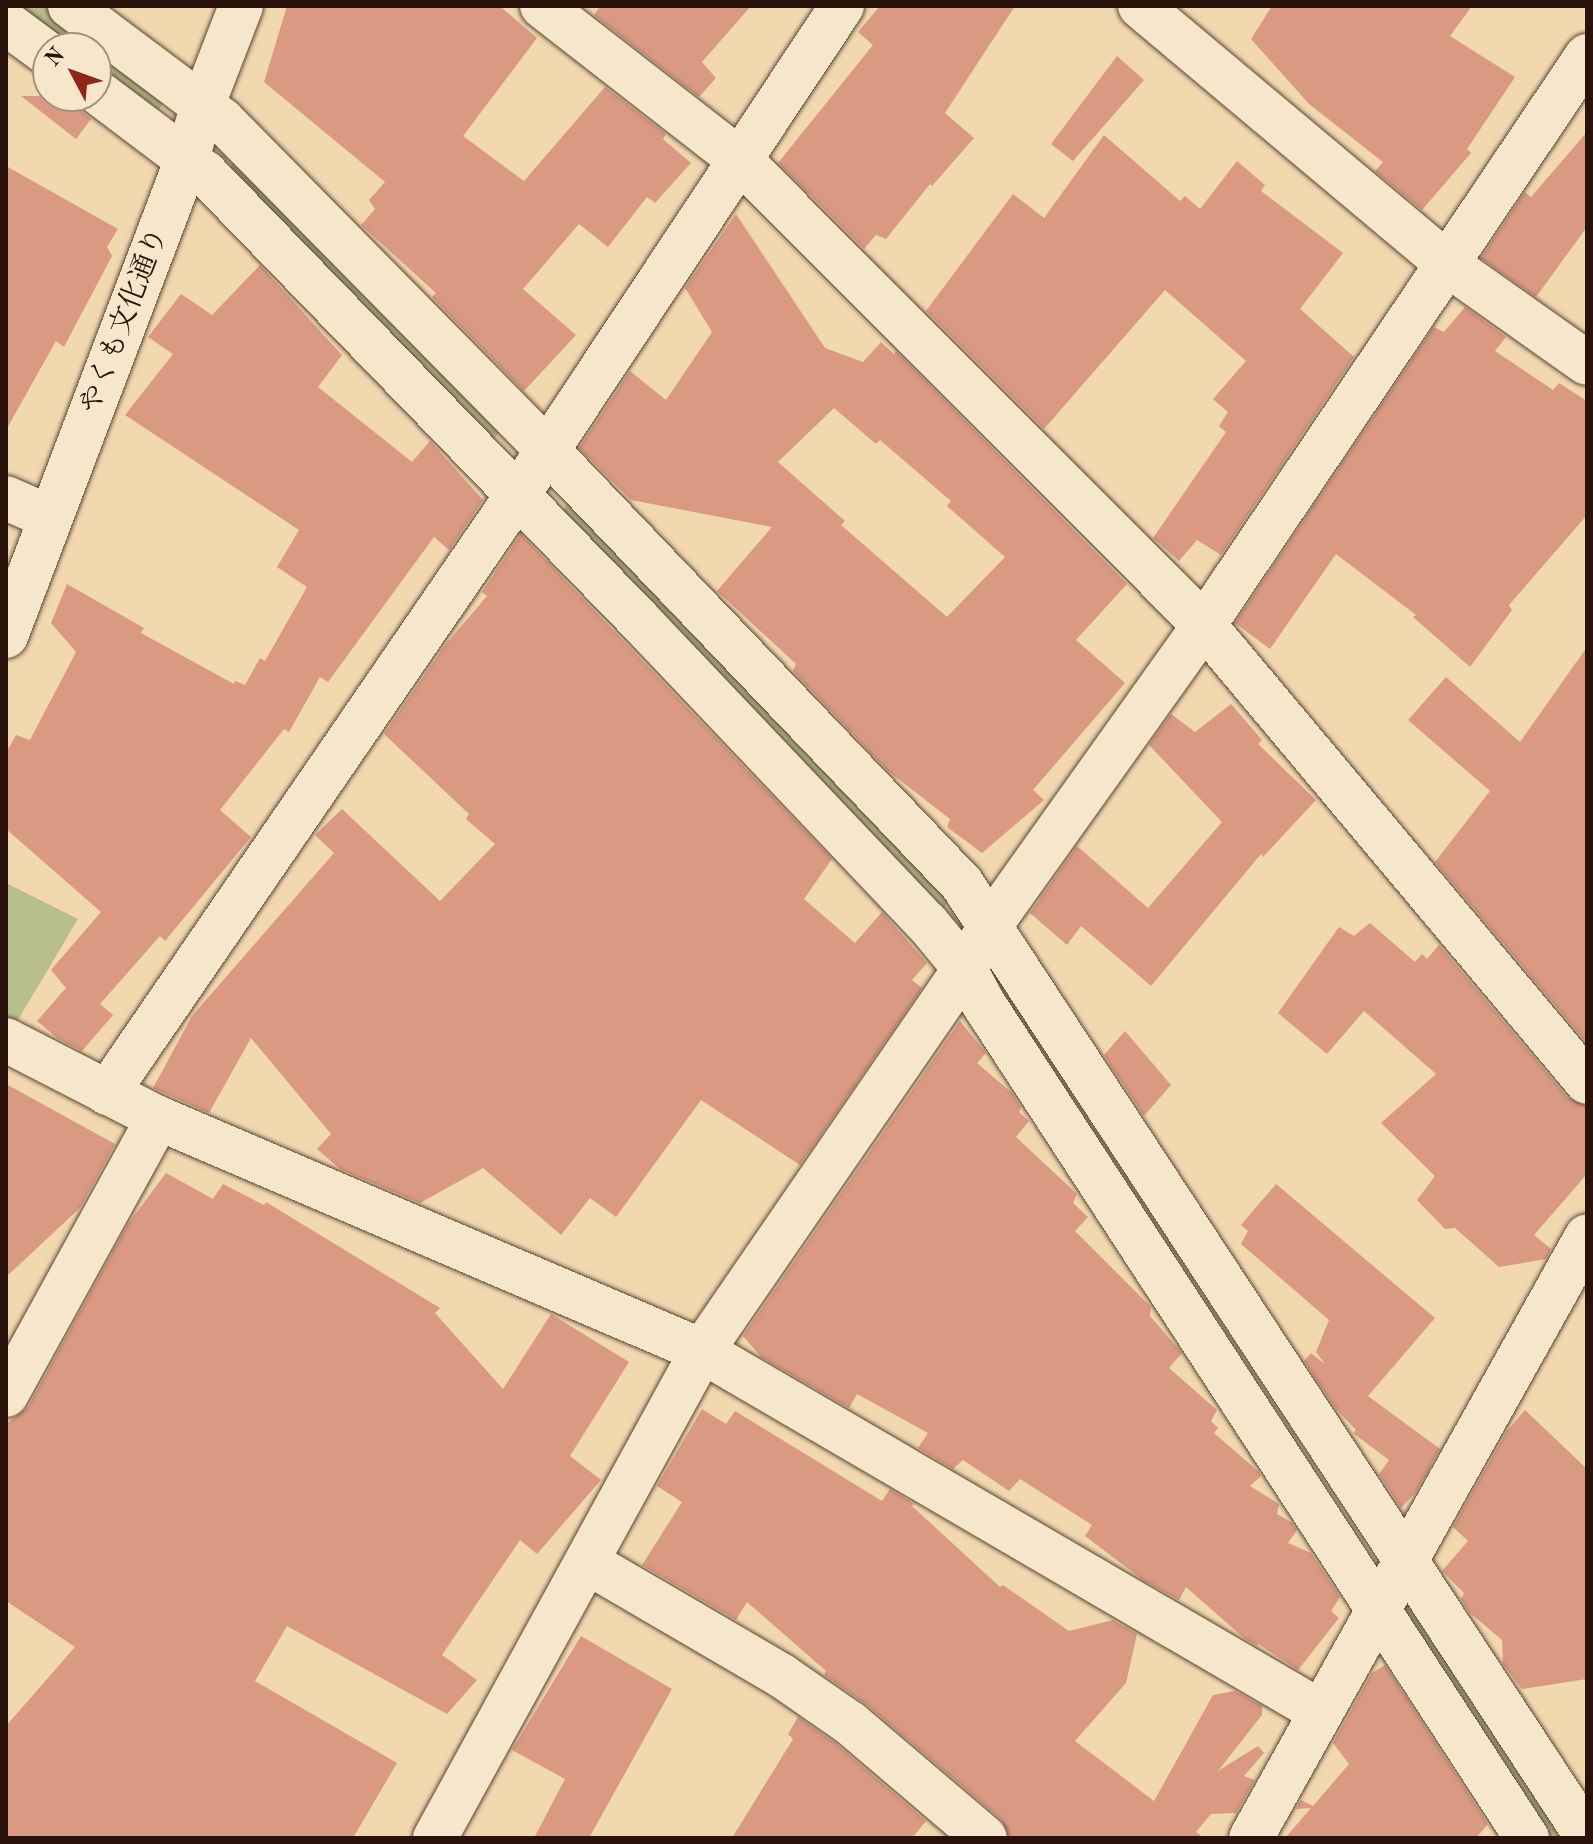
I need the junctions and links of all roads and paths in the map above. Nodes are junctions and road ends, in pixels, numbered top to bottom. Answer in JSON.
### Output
{"nodes":[{"id":1,"x":70,"y":6,"type":"edge"},
{"id":2,"x":241,"y":6,"type":"edge"},
{"id":3,"x":542,"y":6,"type":"edge"},
{"id":4,"x":842,"y":6,"type":"edge"},
{"id":5,"x":1140,"y":6,"type":"edge"},
{"id":6,"x":6,"y":23,"type":"edge"},
{"id":7,"x":32,"y":42,"type":"edge"},
{"id":8,"x":1587,"y":56,"type":"edge"},
{"id":9,"x":112,"y":103,"type":"edge"},
{"id":10,"x":203,"y":104,"type":"junction"},
{"id":11,"x":187,"y":159,"type":"junction"},
{"id":12,"x":740,"y":160,"type":"junction"},
{"id":13,"x":1447,"y":264,"type":"junction"},
{"id":14,"x":1587,"y":363,"type":"edge"},
{"id":15,"x":547,"y":450,"type":"junction"},
{"id":16,"x":516,"y":493,"type":"junction"},
{"id":17,"x":6,"y":498,"type":"edge"},
{"id":18,"x":49,"y":517,"type":"junction"},
{"id":19,"x":1204,"y":625,"type":"junction"},
{"id":20,"x":6,"y":636,"type":"edge"},
{"id":21,"x":991,"y":924,"type":"junction"},
{"id":22,"x":965,"y":969,"type":"junction"},
{"id":23,"x":6,"y":1040,"type":"edge"},
{"id":24,"x":1587,"y":1082,"type":"edge"},
{"id":25,"x":107,"y":1093,"type":"junction"},
{"id":26,"x":158,"y":1118,"type":"junction"},
{"id":27,"x":1587,"y":1236,"type":"edge"},
{"id":28,"x":702,"y":1351,"type":"junction"},
{"id":29,"x":6,"y":1395,"type":"edge"},
{"id":30,"x":1406,"y":1557,"type":"junction"},
{"id":31,"x":587,"y":1562,"type":"junction"},
{"id":32,"x":1376,"y":1609,"type":"junction"},
{"id":33,"x":1319,"y":1711,"type":"junction"},
{"id":34,"x":1587,"y":1837,"type":"edge"},
{"id":35,"x":435,"y":1838,"type":"edge"},
{"id":36,"x":985,"y":1838,"type":"edge"},
{"id":37,"x":1251,"y":1838,"type":"edge"},
{"id":38,"x":1527,"y":1838,"type":"edge"}],
"edges":[{"from":1,"to":10,"type":"street"},
{"from":2,"to":10,"type":"street","name":"やくも文化通り"},
{"from":3,"to":12,"type":"street"},
{"from":4,"to":12,"type":"street"},
{"from":5,"to":13,"type":"street"},
{"from":6,"to":7,"type":"street"},
{"from":8,"to":13,"type":"street"},
{"from":9,"to":11,"type":"street"},
{"from":10,"to":11,"type":"street","name":"やくも文化通り"},
{"from":10,"to":15,"type":"street"},
{"from":11,"to":16,"type":"street"},
{"from":11,"to":18,"type":"street","name":"やくも文化通り"},
{"from":12,"to":15,"type":"street"},
{"from":12,"to":19,"type":"street"},
{"from":13,"to":14,"type":"street"},
{"from":13,"to":19,"type":"street"},
{"from":15,"to":16,"type":"street"},
{"from":15,"to":21,"type":"street"},
{"from":16,"to":22,"type":"street"},
{"from":16,"to":25,"type":"street"},
{"from":17,"to":18,"type":"street"},
{"from":18,"to":20,"type":"street","name":"やくも文化通り"},
{"from":19,"to":21,"type":"street"},
{"from":19,"to":24,"type":"street"},
{"from":21,"to":22,"type":"street"},
{"from":21,"to":30,"type":"street"},
{"from":22,"to":28,"type":"street"},
{"from":22,"to":32,"type":"street"},
{"from":23,"to":25,"type":"street"},
{"from":25,"to":26,"type":"street"},
{"from":26,"to":28,"type":"street"},
{"from":26,"to":29,"type":"street"},
{"from":27,"to":30,"type":"street"},
{"from":28,"to":31,"type":"street"},
{"from":28,"to":33,"type":"street"},
{"from":30,"to":32,"type":"street"},
{"from":30,"to":34,"type":"street"},
{"from":31,"to":35,"type":"street"},
{"from":31,"to":36,"type":"street"},
{"from":32,"to":33,"type":"street"},
{"from":32,"to":38,"type":"street"},
{"from":33,"to":37,"type":"street"}]}
